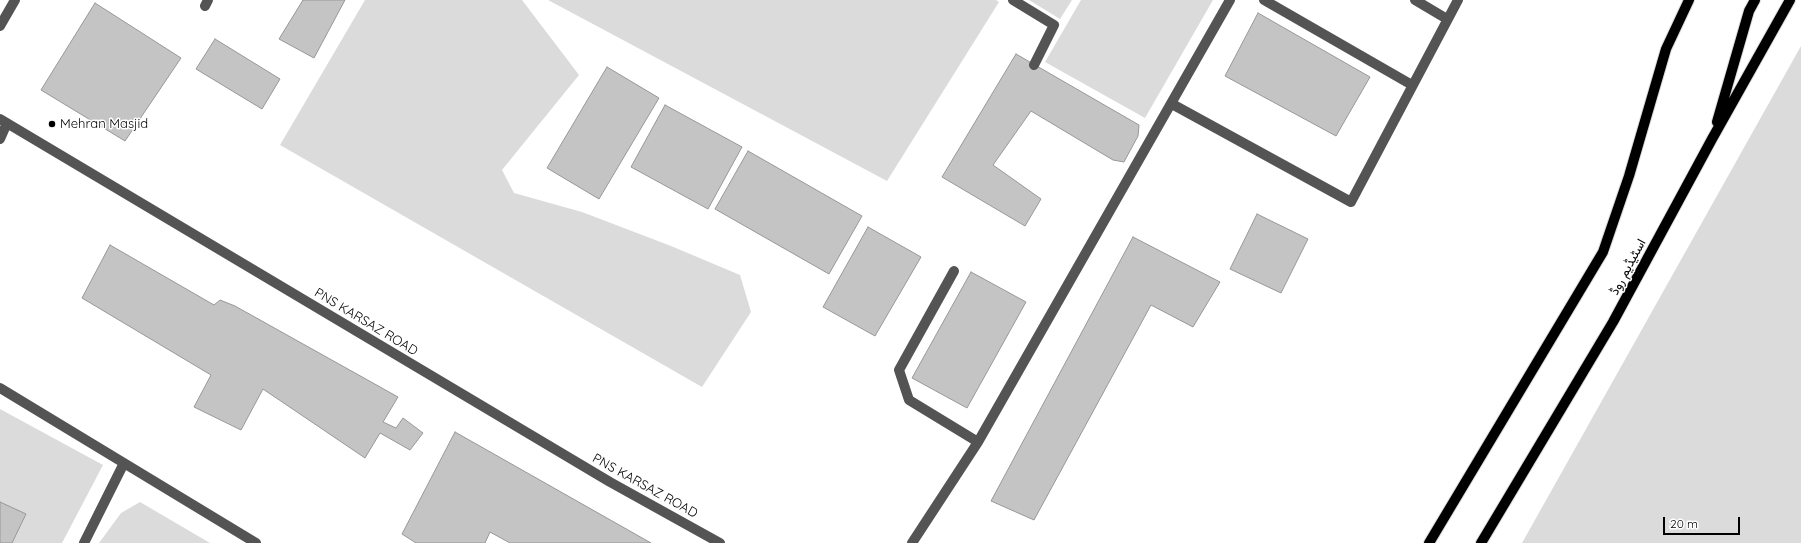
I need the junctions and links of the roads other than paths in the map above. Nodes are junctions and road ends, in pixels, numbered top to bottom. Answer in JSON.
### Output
{"nodes":[{"id":1,"x":15,"y":0,"type":"edge"},
{"id":2,"x":1013,"y":0,"type":"edge"},
{"id":3,"x":1230,"y":0,"type":"edge"},
{"id":4,"x":1264,"y":0,"type":"edge"},
{"id":5,"x":1415,"y":0,"type":"edge"},
{"id":6,"x":1458,"y":0,"type":"edge"},
{"id":7,"x":1689,"y":0,"type":"edge"},
{"id":8,"x":1755,"y":0,"type":"edge"},
{"id":9,"x":1790,"y":0,"type":"edge"},
{"id":10,"x":1447,"y":19,"type":"junction"},
{"id":11,"x":0,"y":26,"type":"edge"},
{"id":12,"x":1034,"y":65,"type":"dead end"},
{"id":13,"x":1412,"y":85,"type":"junction"},
{"id":14,"x":1172,"y":104,"type":"junction"},
{"id":15,"x":4,"y":121,"type":"edge"},
{"id":16,"x":0,"y":139,"type":"edge"},
{"id":17,"x":1712,"y":139,"type":"junction"},
{"id":18,"x":954,"y":272,"type":"dead end"},
{"id":19,"x":0,"y":388,"type":"edge"},
{"id":20,"x":978,"y":442,"type":"junction"},
{"id":21,"x":124,"y":463,"type":"junction"},
{"id":22,"x":84,"y":543,"type":"edge"},
{"id":23,"x":256,"y":543,"type":"edge"},
{"id":24,"x":720,"y":543,"type":"edge"},
{"id":25,"x":912,"y":543,"type":"edge"},
{"id":26,"x":1430,"y":543,"type":"edge"},
{"id":27,"x":1481,"y":543,"type":"edge"}],
"edges":[{"from":1,"to":11,"type":"street"},
{"from":2,"to":12,"type":"street"},
{"from":3,"to":14,"type":"street"},
{"from":4,"to":13,"type":"street"},
{"from":5,"to":10,"type":"street"},
{"from":6,"to":10,"type":"street"},
{"from":7,"to":26,"type":"main road"},
{"from":8,"to":17,"type":"main road"},
{"from":9,"to":17,"type":"main road","name":"اسٹیڈیم روڈ"},
{"from":10,"to":13,"type":"street"},
{"from":13,"to":14,"type":"street"},
{"from":14,"to":20,"type":"street"},
{"from":15,"to":16,"type":"street"},
{"from":15,"to":24,"type":"street","name":"PNS KARSAZ ROAD"},
{"from":17,"to":27,"type":"main road","name":"اسٹیڈیم روڈ"},
{"from":18,"to":20,"type":"street"},
{"from":19,"to":21,"type":"street"},
{"from":20,"to":25,"type":"street"},
{"from":21,"to":22,"type":"street"},
{"from":21,"to":23,"type":"street"}]}
